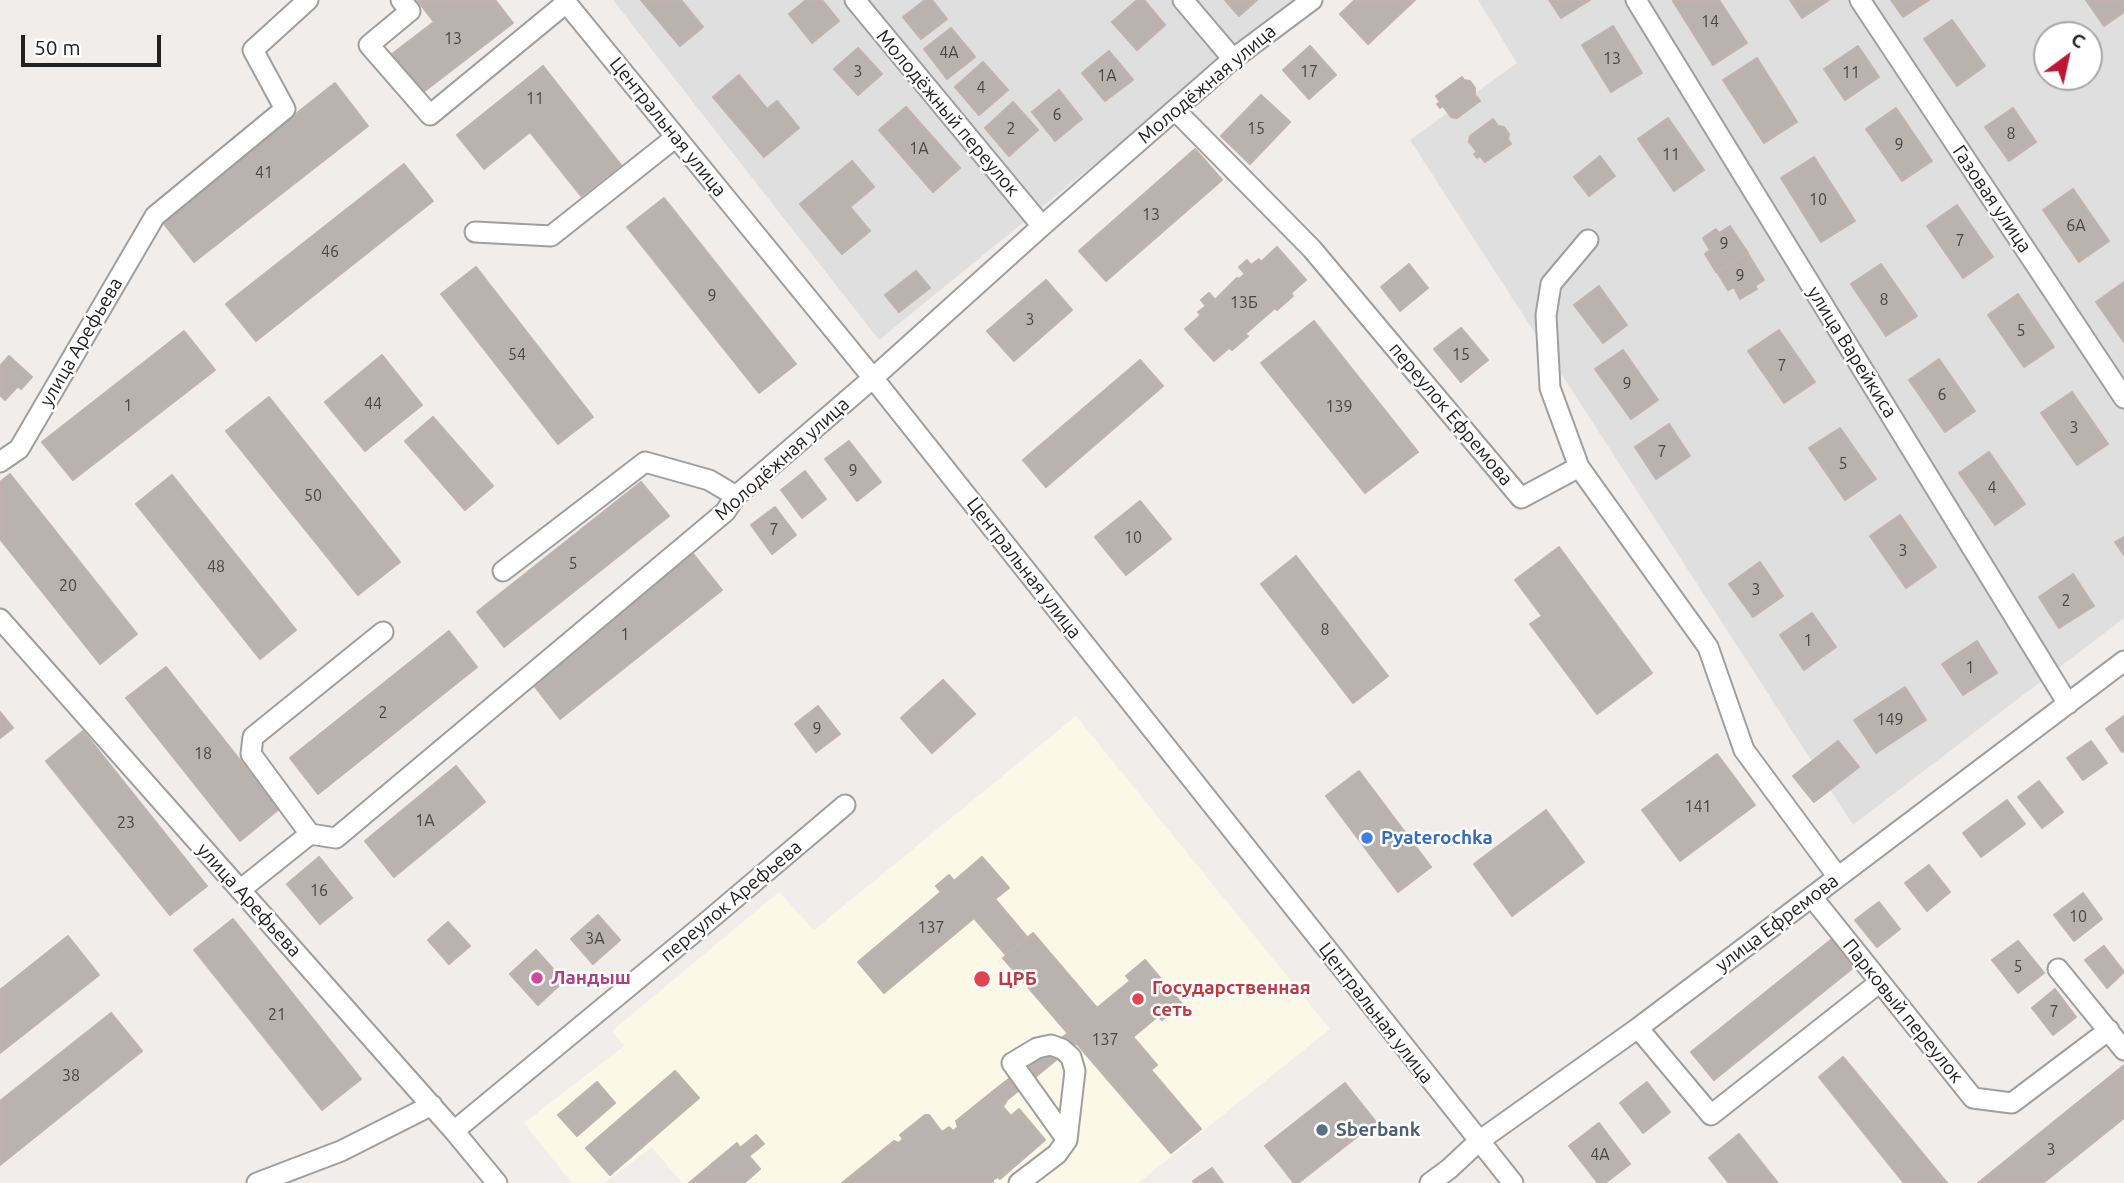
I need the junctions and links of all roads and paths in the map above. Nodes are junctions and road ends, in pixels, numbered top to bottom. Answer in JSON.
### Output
{"nodes":[{"id":1,"x":308,"y":0,"type":"edge"},
{"id":2,"x":401,"y":0,"type":"edge"},
{"id":3,"x":855,"y":0,"type":"edge"},
{"id":4,"x":1183,"y":0,"type":"edge"},
{"id":5,"x":1312,"y":0,"type":"edge"},
{"id":6,"x":1636,"y":0,"type":"edge"},
{"id":7,"x":1860,"y":0,"type":"edge"},
{"id":8,"x":565,"y":2,"type":"edge"},
{"id":9,"x":1233,"y":59,"type":"junction"},
{"id":10,"x":1175,"y":110,"type":"junction"},
{"id":11,"x":676,"y":137,"type":"junction"},
{"id":12,"x":1042,"y":226,"type":"junction"},
{"id":13,"x":475,"y":232,"type":"dead end"},
{"id":14,"x":1588,"y":240,"type":"dead end"},
{"id":15,"x":873,"y":378,"type":"junction"},
{"id":16,"x":2124,"y":398,"type":"edge"},
{"id":17,"x":0,"y":462,"type":"edge"},
{"id":18,"x":1579,"y":467,"type":"junction"},
{"id":19,"x":736,"y":496,"type":"junction"},
{"id":20,"x":503,"y":571,"type":"dead end"},
{"id":21,"x":0,"y":619,"type":"edge"},
{"id":22,"x":383,"y":632,"type":"dead end"},
{"id":23,"x":2124,"y":661,"type":"edge"},
{"id":24,"x":2068,"y":704,"type":"junction"},
{"id":25,"x":845,"y":805,"type":"dead end"},
{"id":26,"x":310,"y":834,"type":"junction"},
{"id":27,"x":1838,"y":877,"type":"junction"},
{"id":28,"x":240,"y":890,"type":"junction"},
{"id":29,"x":1812,"y":897,"type":"junction"},
{"id":30,"x":2058,"y":969,"type":"dead end"},
{"id":31,"x":1880,"y":982,"type":"junction"},
{"id":32,"x":1638,"y":1028,"type":"junction"},
{"id":33,"x":2109,"y":1030,"type":"junction"},
{"id":34,"x":2124,"y":1050,"type":"edge"},
{"id":35,"x":432,"y":1105,"type":"junction"},
{"id":36,"x":454,"y":1130,"type":"junction"},
{"id":37,"x":1067,"y":1140,"type":"junction"},
{"id":38,"x":1479,"y":1141,"type":"junction"},
{"id":39,"x":257,"y":1183,"type":"edge"},
{"id":40,"x":497,"y":1183,"type":"edge"},
{"id":41,"x":1019,"y":1183,"type":"edge"},
{"id":42,"x":1430,"y":1183,"type":"edge"},
{"id":43,"x":1513,"y":1183,"type":"edge"}],
"edges":[{"from":1,"to":17,"type":"street","name":"улица Арефьева"},
{"from":2,"to":8,"type":"street"},
{"from":3,"to":12,"type":"street","name":"Молодёжный переулок"},
{"from":4,"to":9,"type":"street"},
{"from":5,"to":9,"type":"street","name":"Молодёжная улица"},
{"from":6,"to":24,"type":"street","name":"улица Варейкиса"},
{"from":7,"to":16,"type":"street","name":"Газовая улица"},
{"from":8,"to":11,"type":"street","name":"Центральная улица"},
{"from":9,"to":10,"type":"street","name":"Молодёжная улица"},
{"from":10,"to":12,"type":"street","name":"Молодёжная улица"},
{"from":10,"to":18,"type":"street","name":"переулок Ефремова"},
{"from":11,"to":13,"type":"street"},
{"from":11,"to":15,"type":"street","name":"Центральная улица"},
{"from":12,"to":15,"type":"street","name":"Молодёжная улица"},
{"from":14,"to":18,"type":"street"},
{"from":15,"to":19,"type":"street","name":"Молодёжная улица"},
{"from":15,"to":38,"type":"street","name":"Центральная улица"},
{"from":18,"to":27,"type":"street"},
{"from":19,"to":20,"type":"street"},
{"from":19,"to":26,"type":"street","name":"Молодёжная улица"},
{"from":21,"to":28,"type":"street","name":"улица Арефьева"},
{"from":22,"to":26,"type":"street"},
{"from":23,"to":24,"type":"street","name":"улица Ефремова"},
{"from":24,"to":27,"type":"street","name":"улица Ефремова"},
{"from":25,"to":36,"type":"street","name":"переулок Арефьева"},
{"from":26,"to":28,"type":"street"},
{"from":27,"to":29,"type":"street","name":"улица Ефремова"},
{"from":28,"to":35,"type":"street","name":"улица Арефьева"},
{"from":29,"to":31,"type":"street","name":"Парковый переулок"},
{"from":29,"to":32,"type":"street","name":"улица Ефремова"},
{"from":30,"to":33,"type":"street"},
{"from":31,"to":32,"type":"street"},
{"from":31,"to":33,"type":"street","name":"Парковый переулок"},
{"from":32,"to":38,"type":"street","name":"улица Ефремова"},
{"from":33,"to":34,"type":"street"},
{"from":35,"to":36,"type":"street","name":"улица Арефьева"},
{"from":35,"to":39,"type":"street"},
{"from":36,"to":40,"type":"street","name":"улица Арефьева"},
{"from":37,"to":37,"type":"street"},
{"from":37,"to":41,"type":"street"},
{"from":38,"to":42,"type":"street","name":"улица Ефремова"},
{"from":38,"to":43,"type":"street","name":"Центральная улица"}]}
